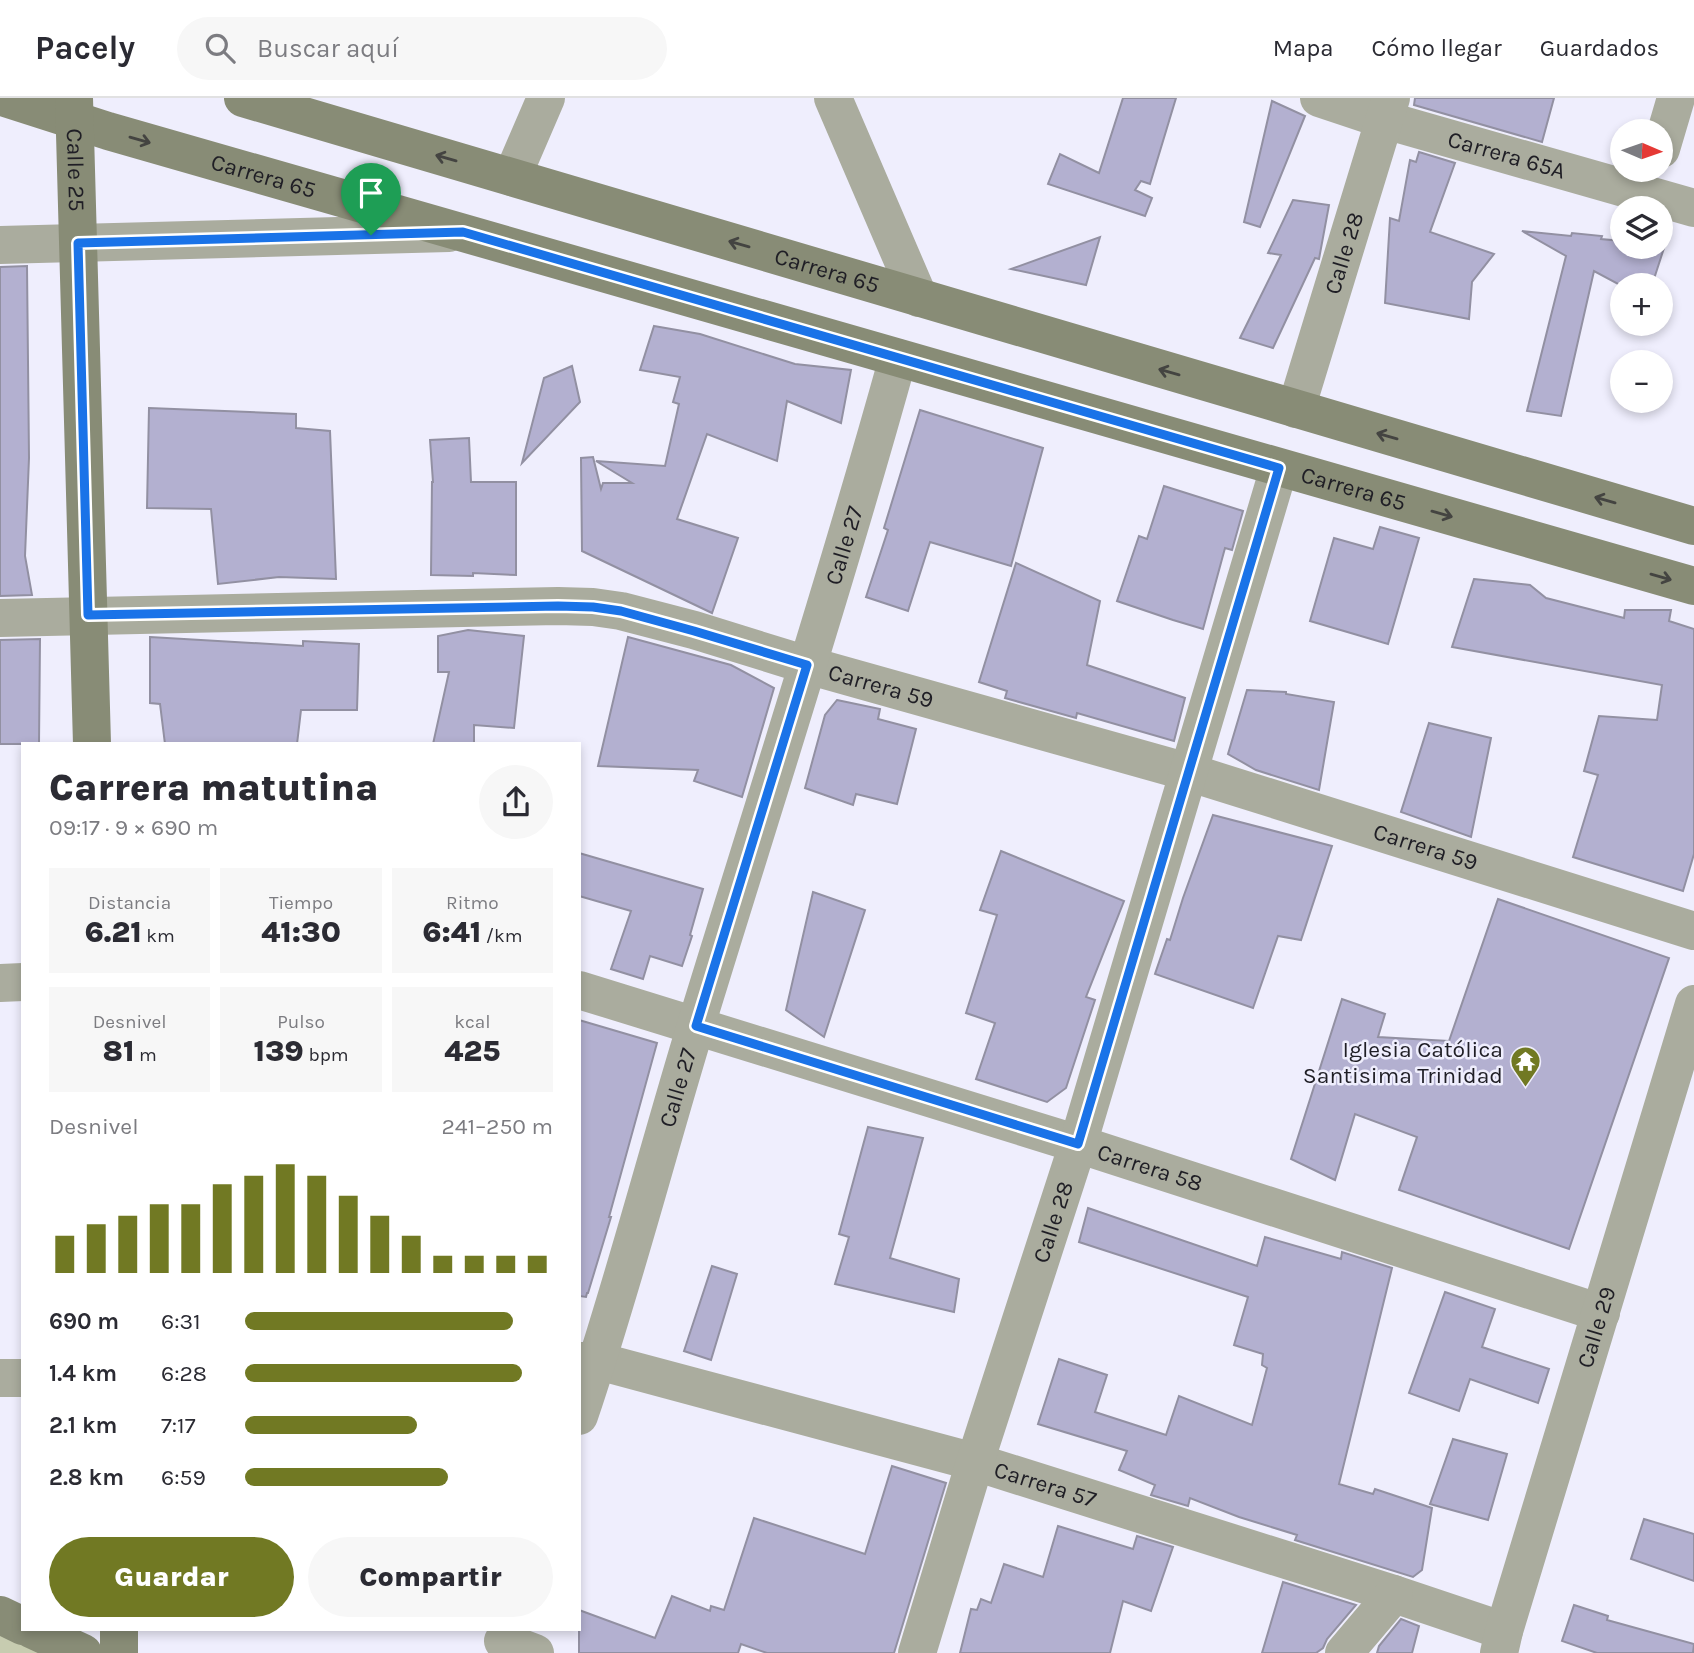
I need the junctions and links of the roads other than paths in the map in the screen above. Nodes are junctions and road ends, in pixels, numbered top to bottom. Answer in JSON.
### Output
{"nodes":[{"id":1,"x":5,"y":98,"type":"edge"},
{"id":2,"x":243,"y":98,"type":"edge"},
{"id":3,"x":547,"y":98,"type":"edge"},
{"id":4,"x":832,"y":98,"type":"edge"},
{"id":5,"x":1319,"y":98,"type":"edge"},
{"id":6,"x":1676,"y":98,"type":"edge"},
{"id":7,"x":1388,"y":109,"type":"edge"},
{"id":8,"x":74,"y":110,"type":"edge"},
{"id":9,"x":1670,"y":119,"type":"edge"},
{"id":10,"x":512,"y":177,"type":"junction"},
{"id":11,"x":1651,"y":183,"type":"edge"},
{"id":12,"x":1694,"y":208,"type":"edge"},
{"id":13,"x":463,"y":232,"type":"junction"},
{"id":14,"x":78,"y":243,"type":"junction"},
{"id":15,"x":0,"y":245,"type":"edge"},
{"id":16,"x":919,"y":298,"type":"junction"},
{"id":17,"x":898,"y":358,"type":"junction"},
{"id":18,"x":1296,"y":409,"type":"junction"},
{"id":19,"x":1279,"y":468,"type":"junction"},
{"id":20,"x":1694,"y":526,"type":"edge"},
{"id":21,"x":1694,"y":586,"type":"edge"},
{"id":22,"x":88,"y":615,"type":"junction"},
{"id":23,"x":0,"y":618,"type":"edge"},
{"id":24,"x":807,"y":665,"type":"junction"},
{"id":25,"x":92,"y":742,"type":"edge"},
{"id":26,"x":1188,"y":772,"type":"junction"},
{"id":27,"x":1694,"y":931,"type":"edge"},
{"id":28,"x":21,"y":982,"type":"edge"},
{"id":29,"x":0,"y":983,"type":"edge"},
{"id":30,"x":581,"y":991,"type":"edge"},
{"id":31,"x":1694,"y":1004,"type":"edge"},
{"id":32,"x":696,"y":1026,"type":"junction"},
{"id":33,"x":1685,"y":1069,"type":"edge"},
{"id":34,"x":1078,"y":1144,"type":"junction"},
{"id":35,"x":1601,"y":1313,"type":"junction"},
{"id":36,"x":589,"y":1361,"type":"edge"},
{"id":37,"x":0,"y":1378,"type":"edge"},
{"id":38,"x":21,"y":1378,"type":"edge"},
{"id":39,"x":581,"y":1405,"type":"edge"},
{"id":40,"x":975,"y":1462,"type":"junction"},
{"id":41,"x":1394,"y":1594,"type":"junction"},
{"id":42,"x":0,"y":1615,"type":"edge"},
{"id":43,"x":21,"y":1625,"type":"edge"},
{"id":44,"x":35,"y":1631,"type":"edge"},
{"id":45,"x":119,"y":1631,"type":"edge"},
{"id":46,"x":1502,"y":1642,"type":"edge"},
{"id":47,"x":83,"y":1653,"type":"edge"},
{"id":48,"x":119,"y":1653,"type":"edge"},
{"id":49,"x":917,"y":1653,"type":"edge"},
{"id":50,"x":1343,"y":1653,"type":"edge"}],
"edges":[{"from":1,"to":8,"type":"main road","name":"Carrera 65"},
{"from":10,"to":2,"type":"main road","name":"Carrera 65","one_way":true},
{"from":3,"to":10,"type":"street"},
{"from":4,"to":16,"type":"street"},
{"from":5,"to":7,"type":"street","name":"Carrera 65A"},
{"from":6,"to":9,"type":"street"},
{"from":7,"to":11,"type":"street","name":"Carrera 65A"},
{"from":7,"to":18,"type":"street","name":"Calle 28"},
{"from":8,"to":13,"type":"main road","name":"Carrera 65","one_way":true},
{"from":8,"to":14,"type":"main road","name":"Calle 25"},
{"from":16,"to":10,"type":"main road","name":"Carrera 65","one_way":true},
{"from":11,"to":12,"type":"street","name":"Carrera 65A"},
{"from":13,"to":14,"type":"street"},
{"from":13,"to":17,"type":"main road","name":"Carrera 65"},
{"from":14,"to":15,"type":"street"},
{"from":14,"to":22,"type":"main road","name":"Calle 25"},
{"from":18,"to":16,"type":"main road","name":"Carrera 65","one_way":true},
{"from":17,"to":19,"type":"main road","name":"Carrera 65"},
{"from":17,"to":24,"type":"street","name":"Calle 27"},
{"from":20,"to":18,"type":"main road","name":"Carrera 65","one_way":true},
{"from":19,"to":21,"type":"main road","name":"Carrera 65","one_way":true},
{"from":19,"to":26,"type":"street","name":"Calle 28"},
{"from":22,"to":23,"type":"street","name":"Carrera 59"},
{"from":22,"to":24,"type":"street","name":"Carrera 59"},
{"from":22,"to":25,"type":"main road","name":"Calle 25"},
{"from":24,"to":26,"type":"street","name":"Carrera 59"},
{"from":24,"to":32,"type":"street","name":"Calle 27"},
{"from":26,"to":27,"type":"street","name":"Carrera 59"},
{"from":26,"to":34,"type":"street","name":"Calle 28"},
{"from":28,"to":29,"type":"street"},
{"from":30,"to":32,"type":"street","name":"Carrera 58"},
{"from":31,"to":33,"type":"street","name":"Calle 29"},
{"from":32,"to":34,"type":"street","name":"Carrera 58"},
{"from":32,"to":36,"type":"street","name":"Calle 27"},
{"from":33,"to":35,"type":"street","name":"Calle 29"},
{"from":34,"to":35,"type":"street","name":"Carrera 58"},
{"from":34,"to":40,"type":"street","name":"Calle 28"},
{"from":35,"to":46,"type":"street","name":"Calle 29"},
{"from":36,"to":39,"type":"street","name":"Calle 27"},
{"from":36,"to":40,"type":"street","name":"Carrera 57"},
{"from":37,"to":38,"type":"street"},
{"from":40,"to":41,"type":"street","name":"Carrera 57"},
{"from":40,"to":49,"type":"street","name":"Calle 28"},
{"from":41,"to":46,"type":"street","name":"Carrera 57"},
{"from":41,"to":50,"type":"street"},
{"from":42,"to":43,"type":"main road"},
{"from":44,"to":47,"type":"main road"},
{"from":45,"to":48,"type":"main road"}]}
